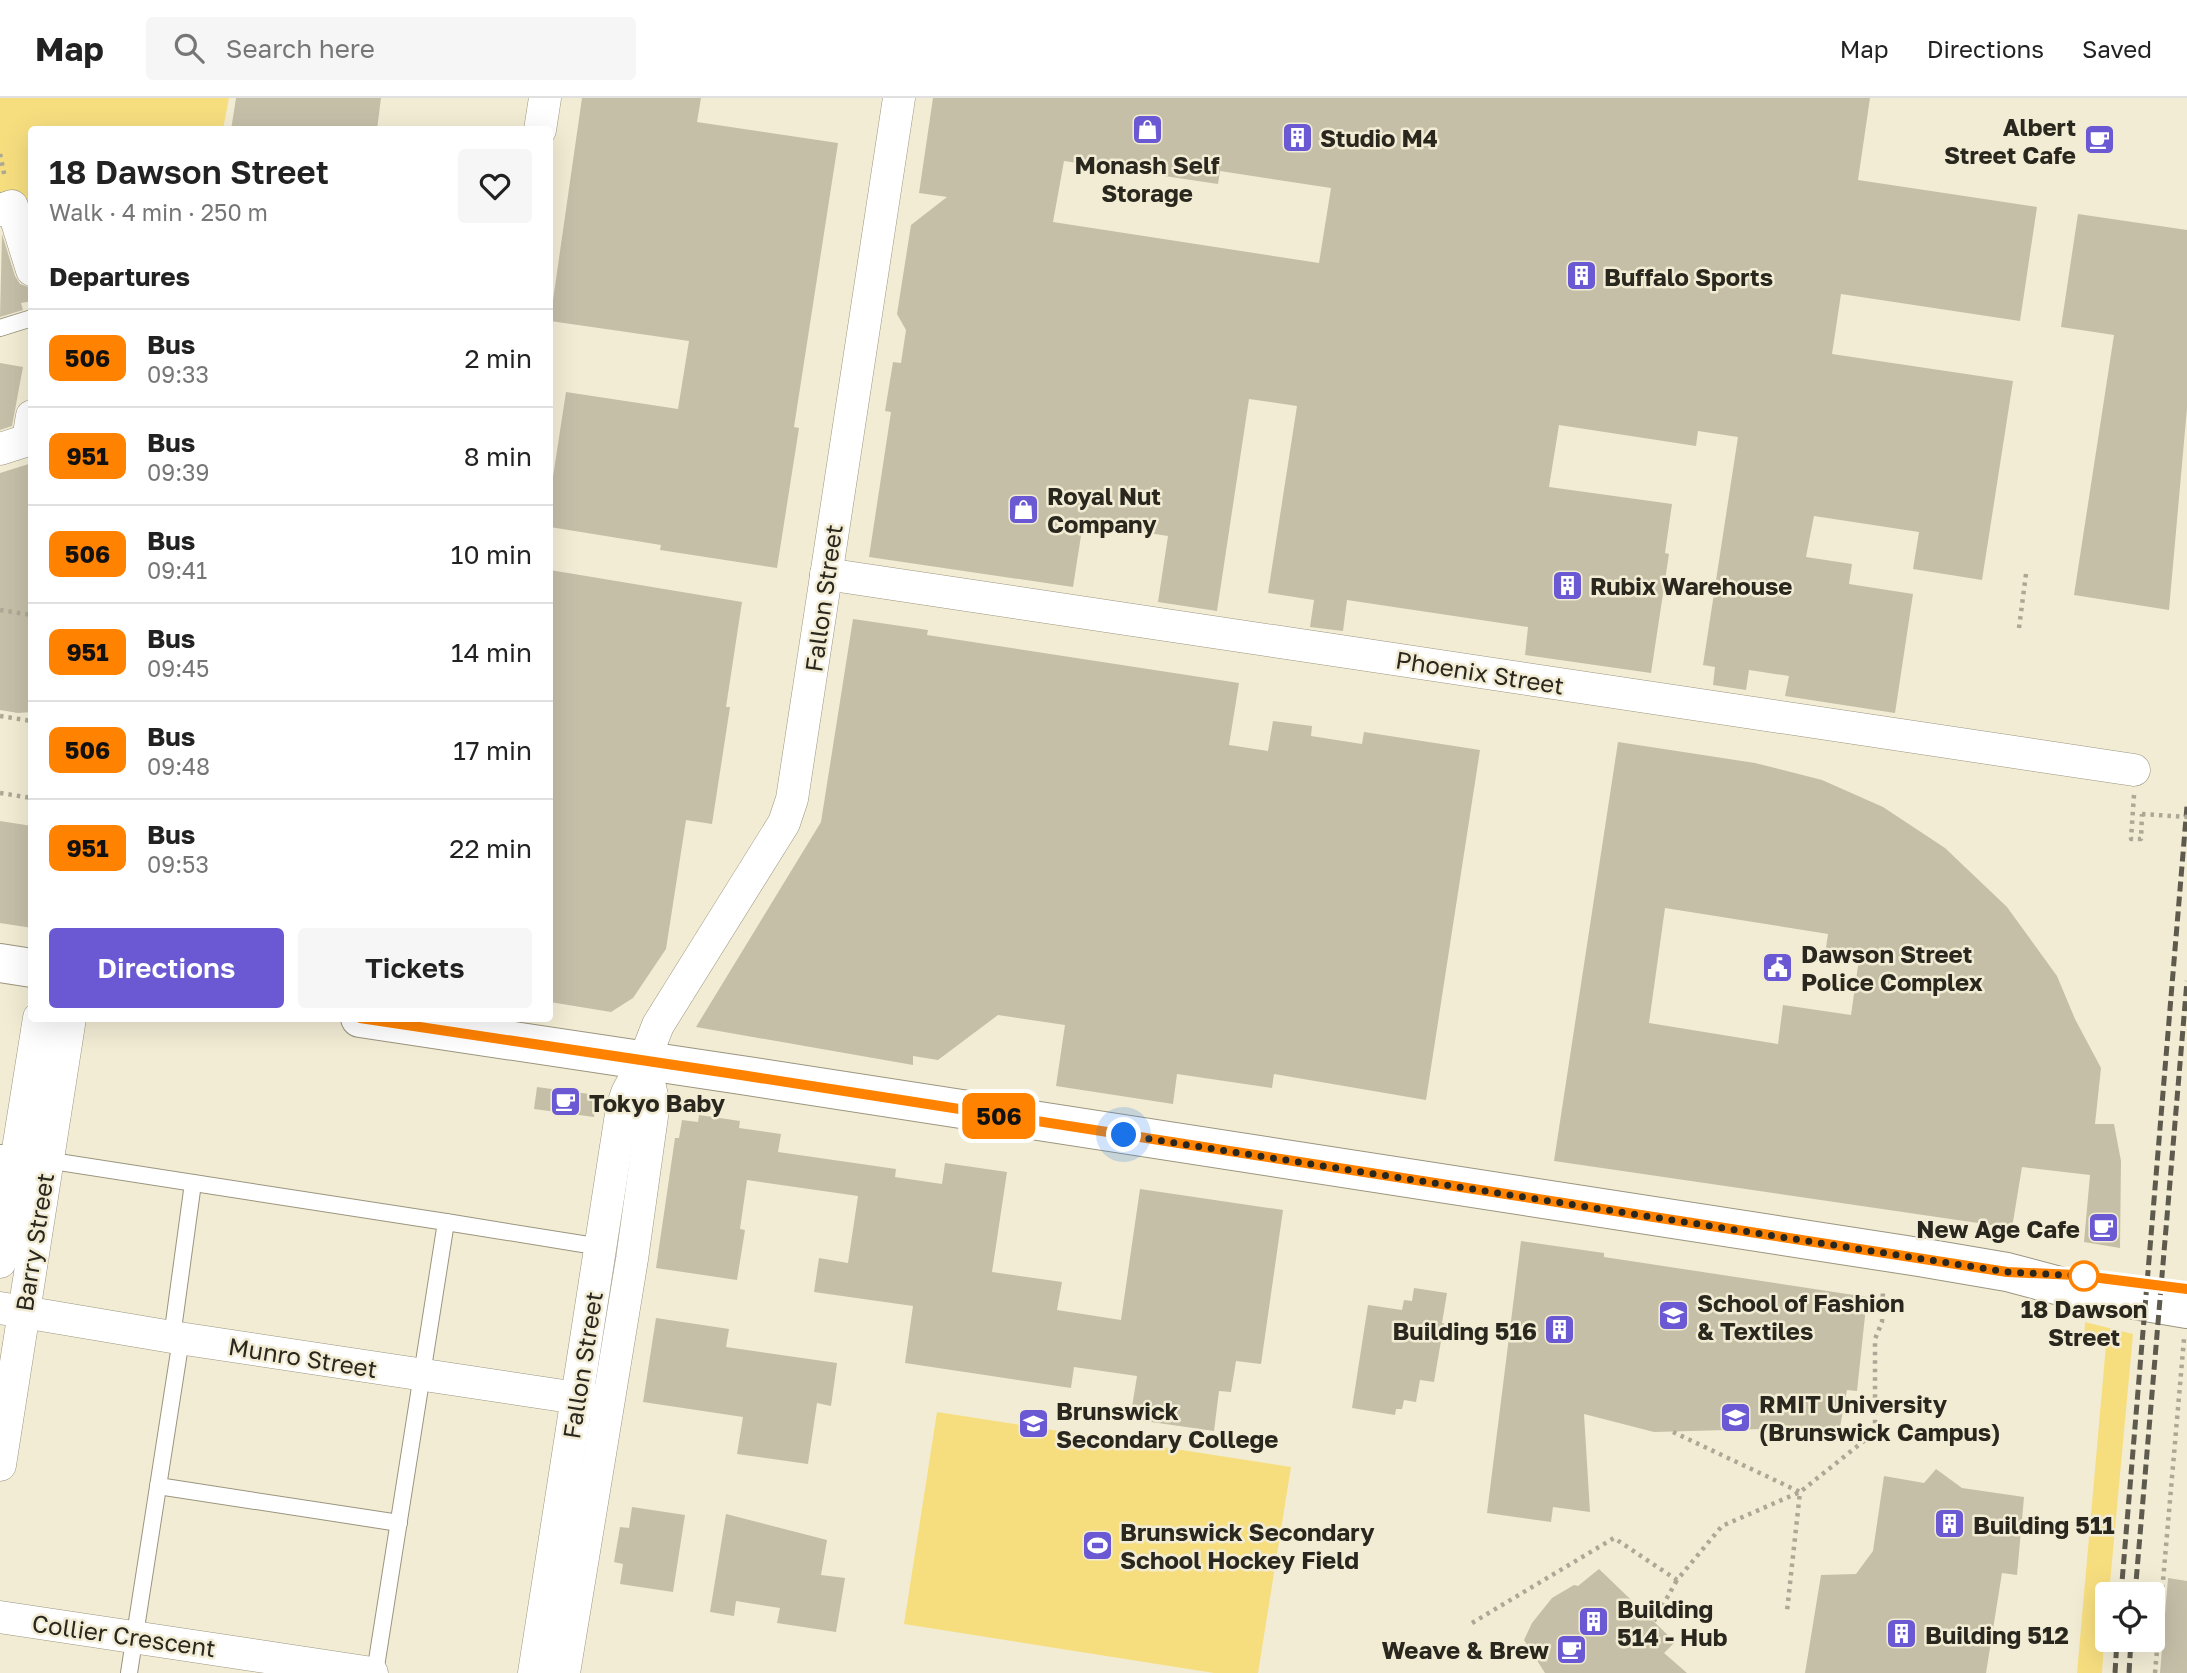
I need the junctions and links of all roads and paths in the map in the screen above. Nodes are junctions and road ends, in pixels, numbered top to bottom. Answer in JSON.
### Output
{"nodes":[{"id":1,"x":545,"y":98,"type":"edge"},
{"id":2,"x":899,"y":98,"type":"edge"},
{"id":3,"x":541,"y":126,"type":"edge"},
{"id":4,"x":0,"y":210,"type":"edge"},
{"id":5,"x":28,"y":257,"type":"edge"},
{"id":6,"x":28,"y":319,"type":"edge"},
{"id":7,"x":0,"y":328,"type":"edge"},
{"id":8,"x":28,"y":440,"type":"edge"},
{"id":9,"x":0,"y":449,"type":"edge"},
{"id":10,"x":826,"y":574,"type":"junction"},
{"id":11,"x":2026,"y":574,"type":"dead end"},
{"id":12,"x":0,"y":610,"type":"edge"},
{"id":13,"x":28,"y":614,"type":"edge"},
{"id":14,"x":2019,"y":628,"type":"dead end"},
{"id":15,"x":0,"y":716,"type":"edge"},
{"id":16,"x":28,"y":720,"type":"edge"},
{"id":17,"x":2134,"y":770,"type":"dead end"},
{"id":18,"x":0,"y":793,"type":"edge"},
{"id":19,"x":28,"y":797,"type":"edge"},
{"id":20,"x":2134,"y":813,"type":"dead end"},
{"id":21,"x":2187,"y":817,"type":"edge"},
{"id":22,"x":0,"y":963,"type":"edge"},
{"id":23,"x":28,"y":967,"type":"edge"},
{"id":24,"x":37,"y":1022,"type":"edge"},
{"id":25,"x":69,"y":1022,"type":"edge"},
{"id":26,"x":402,"y":1022,"type":"edge"},
{"id":27,"x":644,"y":1061,"type":"junction"},
{"id":28,"x":8,"y":1154,"type":"edge"},
{"id":29,"x":47,"y":1160,"type":"junction"},
{"id":30,"x":193,"y":1183,"type":"junction"},
{"id":31,"x":446,"y":1222,"type":"junction"},
{"id":32,"x":601,"y":1247,"type":"junction"},
{"id":33,"x":0,"y":1262,"type":"edge"},
{"id":34,"x":2007,"y":1272,"type":"junction"},
{"id":35,"x":1883,"y":1289,"type":"dead end"},
{"id":36,"x":2187,"y":1289,"type":"edge"},
{"id":37,"x":12,"y":1310,"type":"edge"},
{"id":38,"x":2186,"y":1323,"type":"edge"},
{"id":39,"x":176,"y":1338,"type":"junction"},
{"id":40,"x":422,"y":1375,"type":"junction"},
{"id":41,"x":593,"y":1401,"type":"junction"},
{"id":42,"x":1673,"y":1432,"type":"dead end"},
{"id":43,"x":0,"y":1465,"type":"edge"},
{"id":44,"x":158,"y":1486,"type":"junction"},
{"id":45,"x":1800,"y":1492,"type":"junction"},
{"id":46,"x":399,"y":1523,"type":"junction"},
{"id":47,"x":1678,"y":1580,"type":"junction"},
{"id":48,"x":1787,"y":1611,"type":"dead end"},
{"id":49,"x":0,"y":1617,"type":"edge"},
{"id":50,"x":1654,"y":1620,"type":"dead end"},
{"id":51,"x":1472,"y":1623,"type":"dead end"},
{"id":52,"x":135,"y":1636,"type":"junction"},
{"id":53,"x":129,"y":1673,"type":"edge"},
{"id":54,"x":373,"y":1673,"type":"edge"},
{"id":55,"x":534,"y":1673,"type":"edge"},
{"id":56,"x":564,"y":1673,"type":"edge"},
{"id":57,"x":2155,"y":1673,"type":"edge"}],
"edges":[{"from":1,"to":3,"type":"street"},
{"from":2,"to":10,"type":"street","name":"Fallon Street"},
{"from":4,"to":5,"type":"street"},
{"from":6,"to":7,"type":"lane"},
{"from":8,"to":9,"type":"street"},
{"from":10,"to":17,"type":"street","name":"Phoenix Street"},
{"from":10,"to":27,"type":"street","name":"Fallon Street"},
{"from":11,"to":14,"type":"path"},
{"from":12,"to":13,"type":"path"},
{"from":15,"to":16,"type":"path"},
{"from":18,"to":19,"type":"path"},
{"from":20,"to":21,"type":"path","bridge":true},
{"from":22,"to":23,"type":"street"},
{"from":24,"to":28,"type":"street","name":"Barry Street"},
{"from":25,"to":29,"type":"street","name":"Barry Street"},
{"from":26,"to":27,"type":"street"},
{"from":27,"to":32,"type":"street","name":"Fallon Street"},
{"from":27,"to":34,"type":"street"},
{"from":27,"to":41,"type":"street","name":"Fallon Street"},
{"from":28,"to":29,"type":"lane"},
{"from":28,"to":33,"type":"street","name":"Barry Street"},
{"from":29,"to":30,"type":"lane"},
{"from":29,"to":37,"type":"street","name":"Barry Street"},
{"from":30,"to":31,"type":"lane"},
{"from":30,"to":39,"type":"lane"},
{"from":31,"to":32,"type":"lane"},
{"from":31,"to":40,"type":"lane"},
{"from":32,"to":41,"type":"street","name":"Fallon Street"},
{"from":34,"to":36,"type":"street"},
{"from":34,"to":38,"type":"street"},
{"from":35,"to":45,"type":"path"},
{"from":37,"to":39,"type":"street","name":"Munro Street"},
{"from":37,"to":43,"type":"street","name":"Barry Street"},
{"from":38,"to":57,"type":"path"},
{"from":39,"to":40,"type":"street","name":"Munro Street"},
{"from":39,"to":44,"type":"lane"},
{"from":40,"to":41,"type":"street","name":"Munro Street"},
{"from":40,"to":46,"type":"lane"},
{"from":41,"to":55,"type":"street","name":"Fallon Street"},
{"from":41,"to":56,"type":"street","name":"Fallon Street"},
{"from":42,"to":45,"type":"path"},
{"from":44,"to":46,"type":"lane"},
{"from":44,"to":52,"type":"lane"},
{"from":45,"to":47,"type":"path"},
{"from":45,"to":48,"type":"path"},
{"from":46,"to":54,"type":"lane"},
{"from":47,"to":50,"type":"path"},
{"from":47,"to":51,"type":"path"},
{"from":49,"to":52,"type":"street","name":"Collier Crescent"},
{"from":52,"to":53,"type":"lane"},
{"from":52,"to":54,"type":"street","name":"Collier Crescent"}]}
